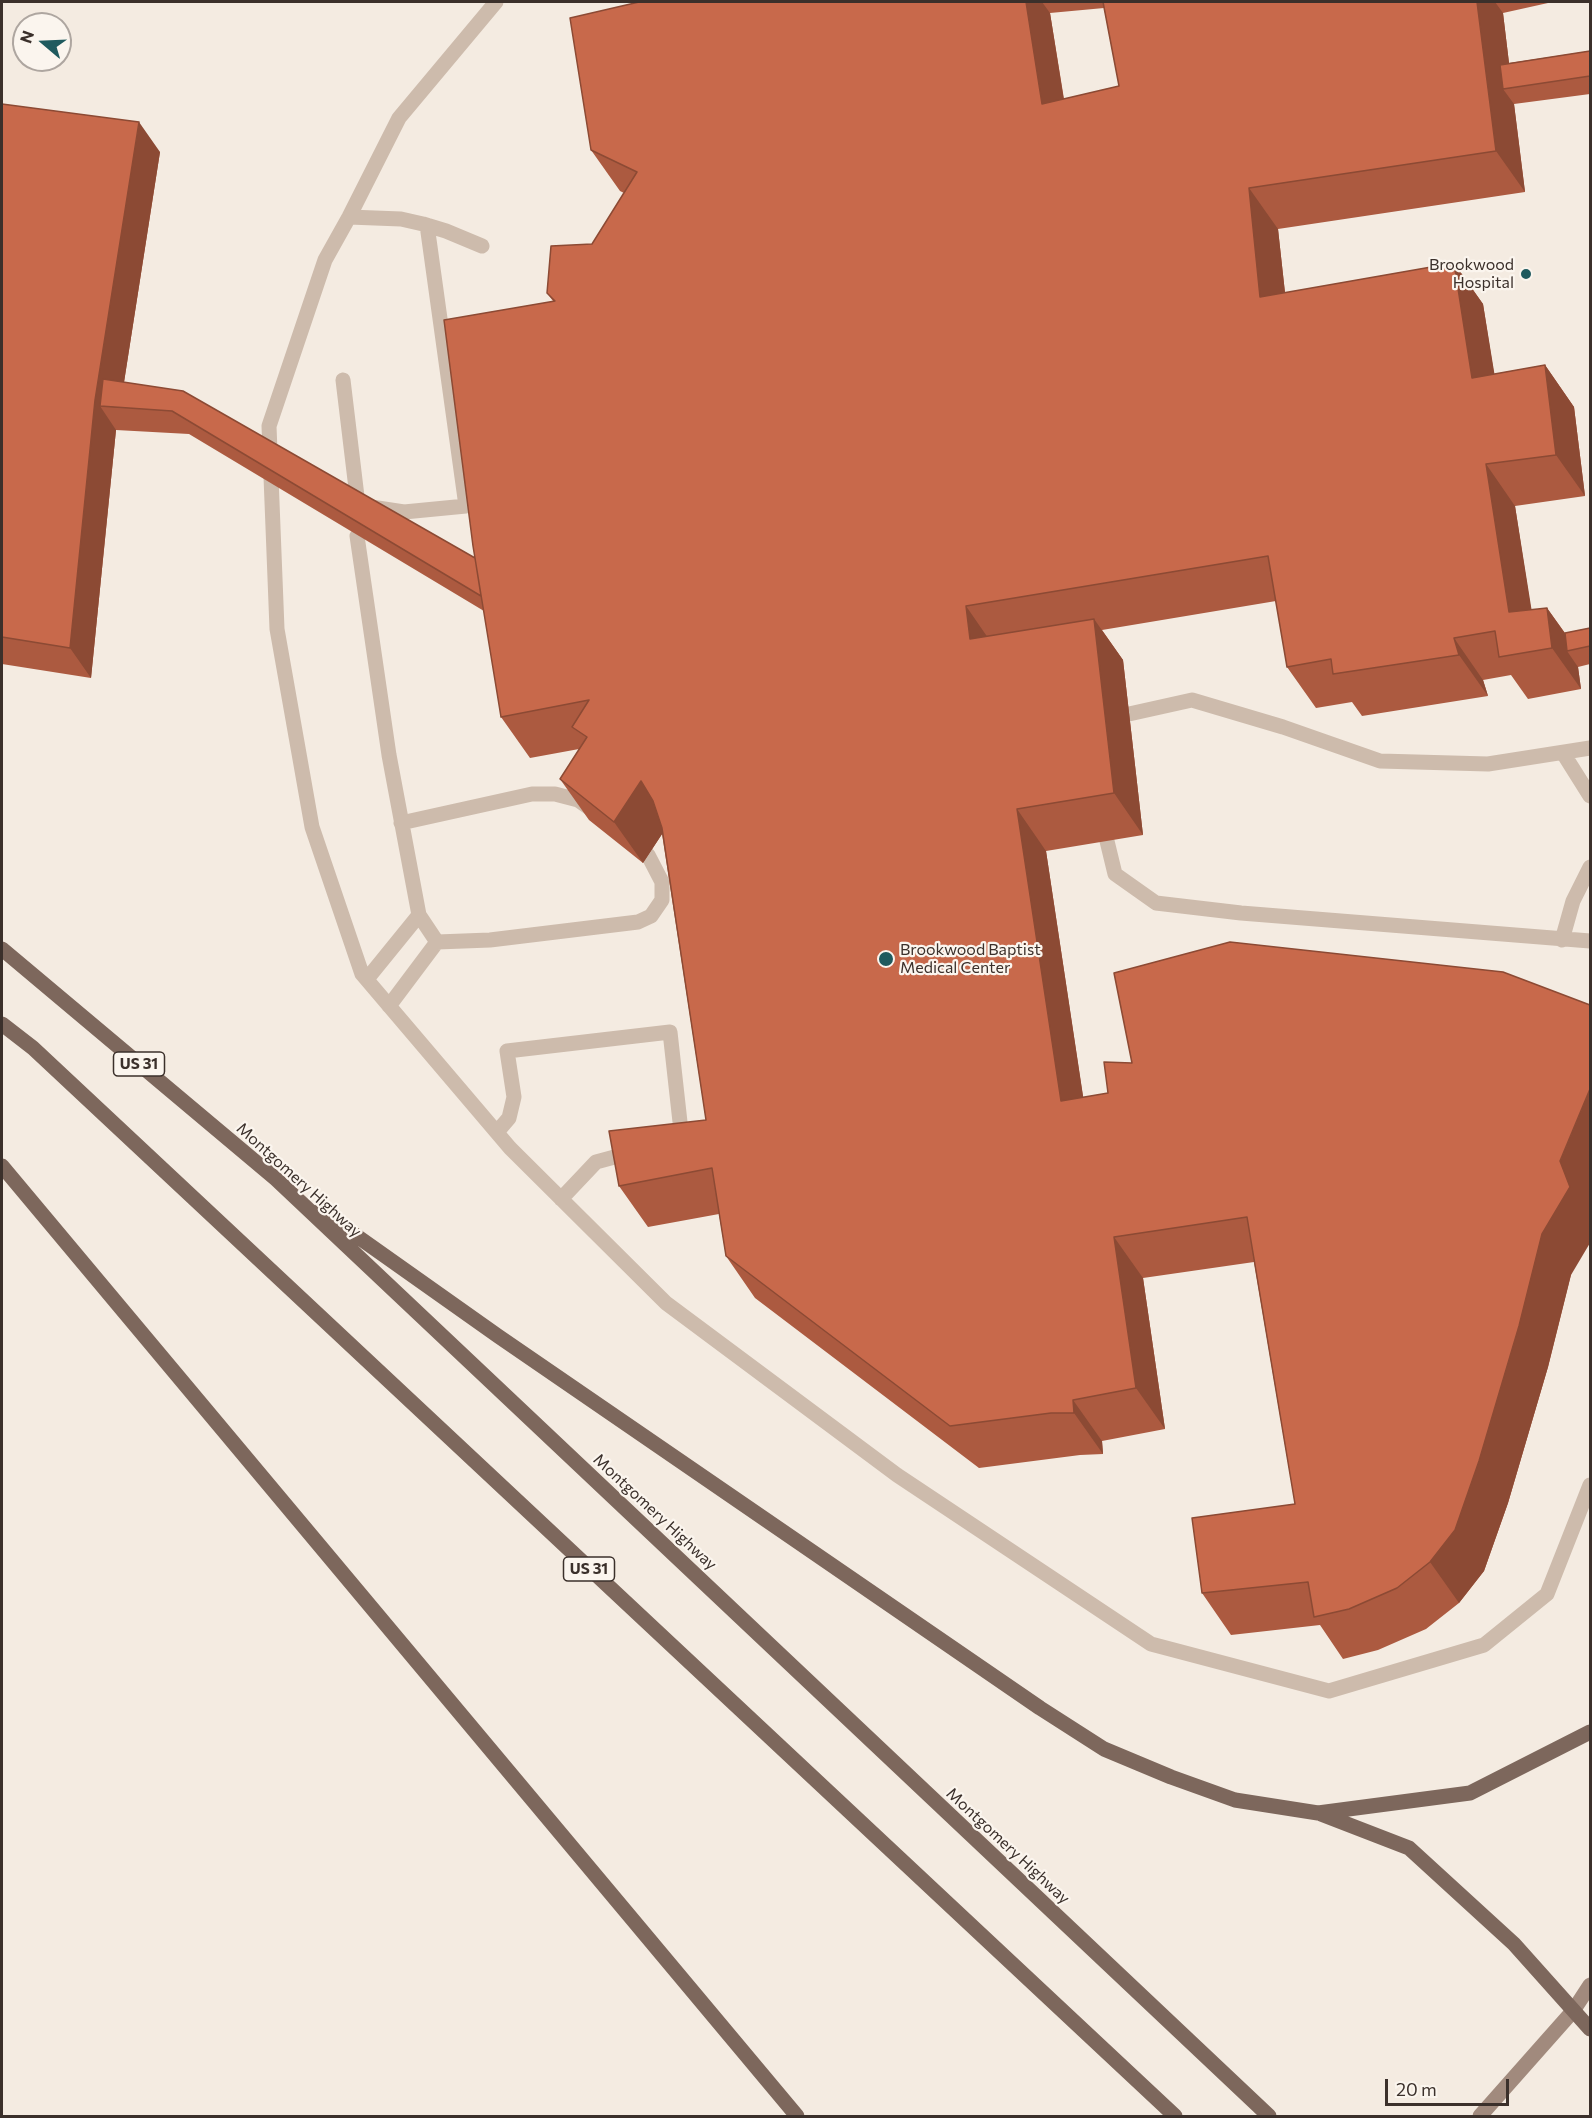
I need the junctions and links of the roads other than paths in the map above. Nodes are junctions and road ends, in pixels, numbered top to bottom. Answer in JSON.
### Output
{"nodes":[{"id":1,"x":496,"y":2,"type":"edge"},
{"id":2,"x":349,"y":217,"type":"junction"},
{"id":3,"x":427,"y":225,"type":"junction"},
{"id":4,"x":482,"y":246,"type":"dead end"},
{"id":5,"x":343,"y":380,"type":"dead end"},
{"id":6,"x":357,"y":536,"type":"edge"},
{"id":7,"x":1129,"y":714,"type":"dead end"},
{"id":8,"x":1590,"y":748,"type":"edge"},
{"id":9,"x":1563,"y":753,"type":"junction"},
{"id":10,"x":1590,"y":796,"type":"edge"},
{"id":11,"x":594,"y":812,"type":"edge"},
{"id":12,"x":401,"y":823,"type":"junction"},
{"id":13,"x":1107,"y":841,"type":"edge"},
{"id":14,"x":648,"y":855,"type":"dead end"},
{"id":15,"x":1590,"y":867,"type":"edge"},
{"id":16,"x":419,"y":915,"type":"junction"},
{"id":17,"x":1562,"y":940,"type":"junction"},
{"id":18,"x":1590,"y":941,"type":"edge"},
{"id":19,"x":437,"y":942,"type":"junction"},
{"id":20,"x":2,"y":949,"type":"edge"},
{"id":21,"x":367,"y":979,"type":"junction"},
{"id":22,"x":389,"y":1006,"type":"junction"},
{"id":23,"x":2,"y":1024,"type":"edge"},
{"id":24,"x":497,"y":1132,"type":"junction"},
{"id":25,"x":2,"y":1166,"type":"edge"},
{"id":26,"x":276,"y":1179,"type":"junction"},
{"id":27,"x":561,"y":1199,"type":"junction"},
{"id":28,"x":1590,"y":1485,"type":"edge"},
{"id":29,"x":1590,"y":1732,"type":"edge"},
{"id":30,"x":1318,"y":1813,"type":"junction"},
{"id":31,"x":1590,"y":1985,"type":"edge"},
{"id":32,"x":1574,"y":2011,"type":"junction"},
{"id":33,"x":1590,"y":2029,"type":"edge"},
{"id":34,"x":1483,"y":2113,"type":"edge"},
{"id":35,"x":797,"y":2116,"type":"edge"},
{"id":36,"x":1175,"y":2116,"type":"edge"},
{"id":37,"x":1269,"y":2116,"type":"edge"}],
"edges":[{"from":1,"to":2,"type":"lane"},
{"from":2,"to":3,"type":"lane"},
{"from":2,"to":21,"type":"lane"},
{"from":3,"to":4,"type":"lane"},
{"from":3,"to":5,"type":"lane"},
{"from":6,"to":12,"type":"lane"},
{"from":7,"to":9,"type":"lane"},
{"from":8,"to":9,"type":"lane"},
{"from":9,"to":10,"type":"lane"},
{"from":11,"to":12,"type":"lane"},
{"from":12,"to":16,"type":"lane"},
{"from":13,"to":17,"type":"lane"},
{"from":14,"to":19,"type":"lane"},
{"from":15,"to":17,"type":"lane"},
{"from":16,"to":19,"type":"lane"},
{"from":16,"to":21,"type":"lane"},
{"from":17,"to":18,"type":"lane"},
{"from":19,"to":22,"type":"lane"},
{"from":20,"to":26,"type":"main road","name":"Montgomery Highway","number":"US 31"},
{"from":21,"to":22,"type":"lane"},
{"from":22,"to":24,"type":"lane"},
{"from":23,"to":36,"type":"main road","number":"US 31"},
{"from":24,"to":27,"type":"lane"},
{"from":24,"to":27,"type":"lane"},
{"from":25,"to":35,"type":"main road"},
{"from":26,"to":30,"type":"main road"},
{"from":26,"to":37,"type":"main road","name":"Montgomery Highway","number":"US 31"},
{"from":27,"to":28,"type":"lane"},
{"from":29,"to":30,"type":"main road"},
{"from":30,"to":32,"type":"main road"},
{"from":31,"to":32,"type":"street"},
{"from":32,"to":33,"type":"main road"},
{"from":32,"to":34,"type":"street"}]}
